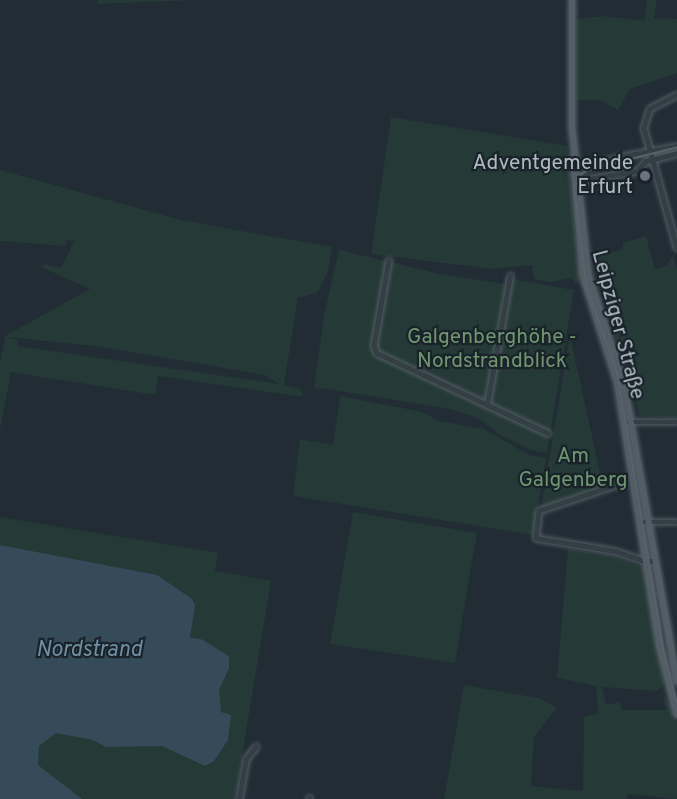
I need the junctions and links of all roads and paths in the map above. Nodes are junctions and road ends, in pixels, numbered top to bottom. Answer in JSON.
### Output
{"nodes":[{"id":1,"x":572,"y":0,"type":"edge"},
{"id":2,"x":677,"y":95,"type":"edge"},
{"id":3,"x":677,"y":146,"type":"edge"},
{"id":4,"x":677,"y":153,"type":"edge"},
{"id":5,"x":650,"y":156,"type":"junction"},
{"id":6,"x":574,"y":172,"type":"junction"},
{"id":7,"x":578,"y":182,"type":"junction"},
{"id":8,"x":677,"y":248,"type":"edge"},
{"id":9,"x":389,"y":260,"type":"dead end"},
{"id":10,"x":510,"y":276,"type":"dead end"},
{"id":11,"x":487,"y":404,"type":"junction"},
{"id":12,"x":627,"y":422,"type":"junction"},
{"id":13,"x":677,"y":422,"type":"edge"},
{"id":14,"x":548,"y":433,"type":"dead end"},
{"id":15,"x":616,"y":484,"type":"dead end"},
{"id":16,"x":643,"y":522,"type":"junction"},
{"id":17,"x":677,"y":522,"type":"edge"},
{"id":18,"x":653,"y":561,"type":"junction"},
{"id":19,"x":677,"y":681,"type":"edge"},
{"id":20,"x":674,"y":689,"type":"edge"},
{"id":21,"x":677,"y":715,"type":"edge"},
{"id":22,"x":255,"y":746,"type":"dead end"},
{"id":23,"x":239,"y":799,"type":"edge"}],
"edges":[{"from":1,"to":6,"type":"main road","name":"Leipziger Straße"},
{"from":2,"to":5,"type":"street"},
{"from":3,"to":5,"type":"street"},
{"from":4,"to":5,"type":"street"},
{"from":5,"to":6,"type":"street"},
{"from":5,"to":7,"type":"street"},
{"from":5,"to":8,"type":"street"},
{"from":6,"to":7,"type":"main road","name":"Leipziger Straße"},
{"from":6,"to":7,"type":"street"},
{"from":6,"to":12,"type":"main road","name":"Leipziger Straße"},
{"from":7,"to":12,"type":"main road","name":"Leipziger Straße"},
{"from":9,"to":11,"type":"street"},
{"from":10,"to":11,"type":"street"},
{"from":11,"to":14,"type":"street"},
{"from":12,"to":13,"type":"street"},
{"from":12,"to":16,"type":"main road","name":"Leipziger Straße"},
{"from":15,"to":18,"type":"street"},
{"from":16,"to":17,"type":"street"},
{"from":16,"to":18,"type":"main road","name":"Leipziger Straße"},
{"from":18,"to":19,"type":"main road","name":"Leipziger Straße"},
{"from":18,"to":20,"type":"main road","name":"Leipziger Straße"},
{"from":20,"to":21,"type":"main road","name":"Leipziger Straße"},
{"from":22,"to":23,"type":"street"}]}
